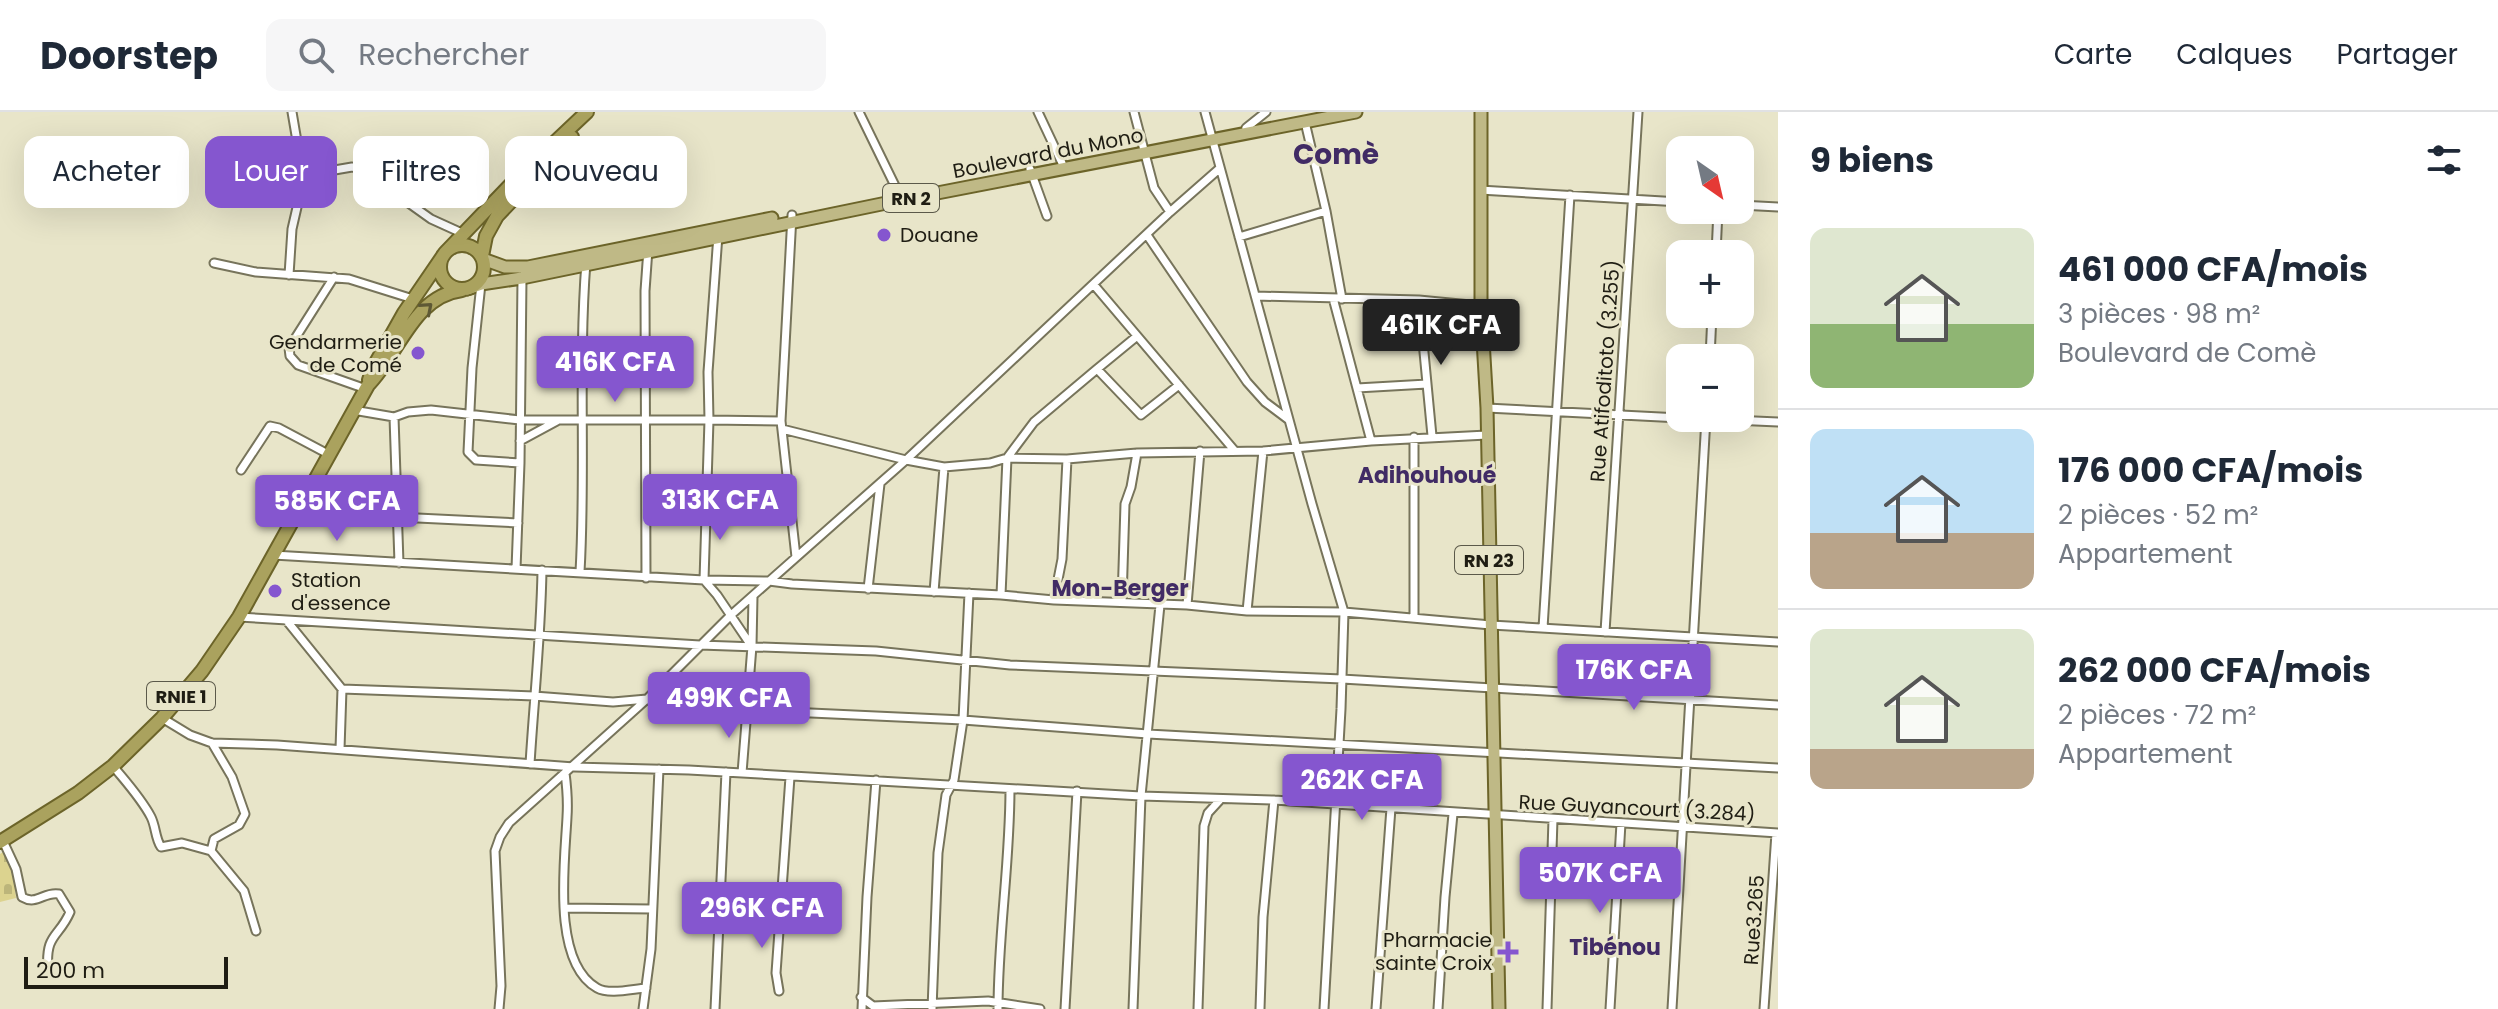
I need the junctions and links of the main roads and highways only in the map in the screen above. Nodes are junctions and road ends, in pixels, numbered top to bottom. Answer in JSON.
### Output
{"nodes":[{"id":1,"x":587,"y":112,"type":"edge"},
{"id":2,"x":594,"y":112,"type":"edge"},
{"id":3,"x":1325,"y":112,"type":"edge"},
{"id":4,"x":1356,"y":112,"type":"edge"},
{"id":5,"x":1481,"y":112,"type":"edge"},
{"id":6,"x":1212,"y":136,"type":"junction"},
{"id":7,"x":1144,"y":150,"type":"junction"},
{"id":8,"x":1031,"y":172,"type":"junction"},
{"id":9,"x":792,"y":218,"type":"junction"},
{"id":10,"x":445,"y":253,"type":"junction"},
{"id":11,"x":483,"y":258,"type":"junction"},
{"id":12,"x":586,"y":260,"type":"junction"},
{"id":13,"x":464,"y":289,"type":"junction"},
{"id":14,"x":367,"y":387,"type":"junction"},
{"id":15,"x":2,"y":841,"type":"edge"},
{"id":16,"x":1499,"y":1009,"type":"edge"}],
"edges":[{"from":1,"to":10,"type":"highway","number":"RNIE 1"},
{"from":2,"to":11,"type":"highway"},
{"from":3,"to":6,"type":"main road","name":"Boulevard du Mono","number":"RN 2"},
{"from":4,"to":6,"type":"main road","name":"Boulevard du Mono","number":"RN 2"},
{"from":5,"to":16,"type":"main road","number":"RN 23"},
{"from":6,"to":7,"type":"main road","name":"Boulevard du Mono","number":"RN 2"},
{"from":7,"to":8,"type":"main road","name":"Boulevard du Mono","number":"RN 2"},
{"from":7,"to":8,"type":"main road","name":"Boulevard du Mono","number":"RN 2"},
{"from":8,"to":9,"type":"main road","name":"Boulevard du Mono","number":"RN 2"},
{"from":8,"to":9,"type":"main road","name":"Boulevard du Mono","number":"RN 2"},
{"from":9,"to":12,"type":"main road","name":"Boulevard du Mono","number":"RN 2"},
{"from":10,"to":11,"type":"highway"},
{"from":10,"to":13,"type":"highway"},
{"from":10,"to":14,"type":"highway","number":"RNIE 1"},
{"from":11,"to":12,"type":"main road","name":"Boulevard du Mono","number":"RN 2"},
{"from":11,"to":13,"type":"highway"},
{"from":12,"to":13,"type":"main road","name":"Boulevard du Mono","number":"RN 2"},
{"from":14,"to":13,"type":"highway","number":"RNIE 1","one_way":true},
{"from":14,"to":15,"type":"highway","number":"RNIE 1"}]}
